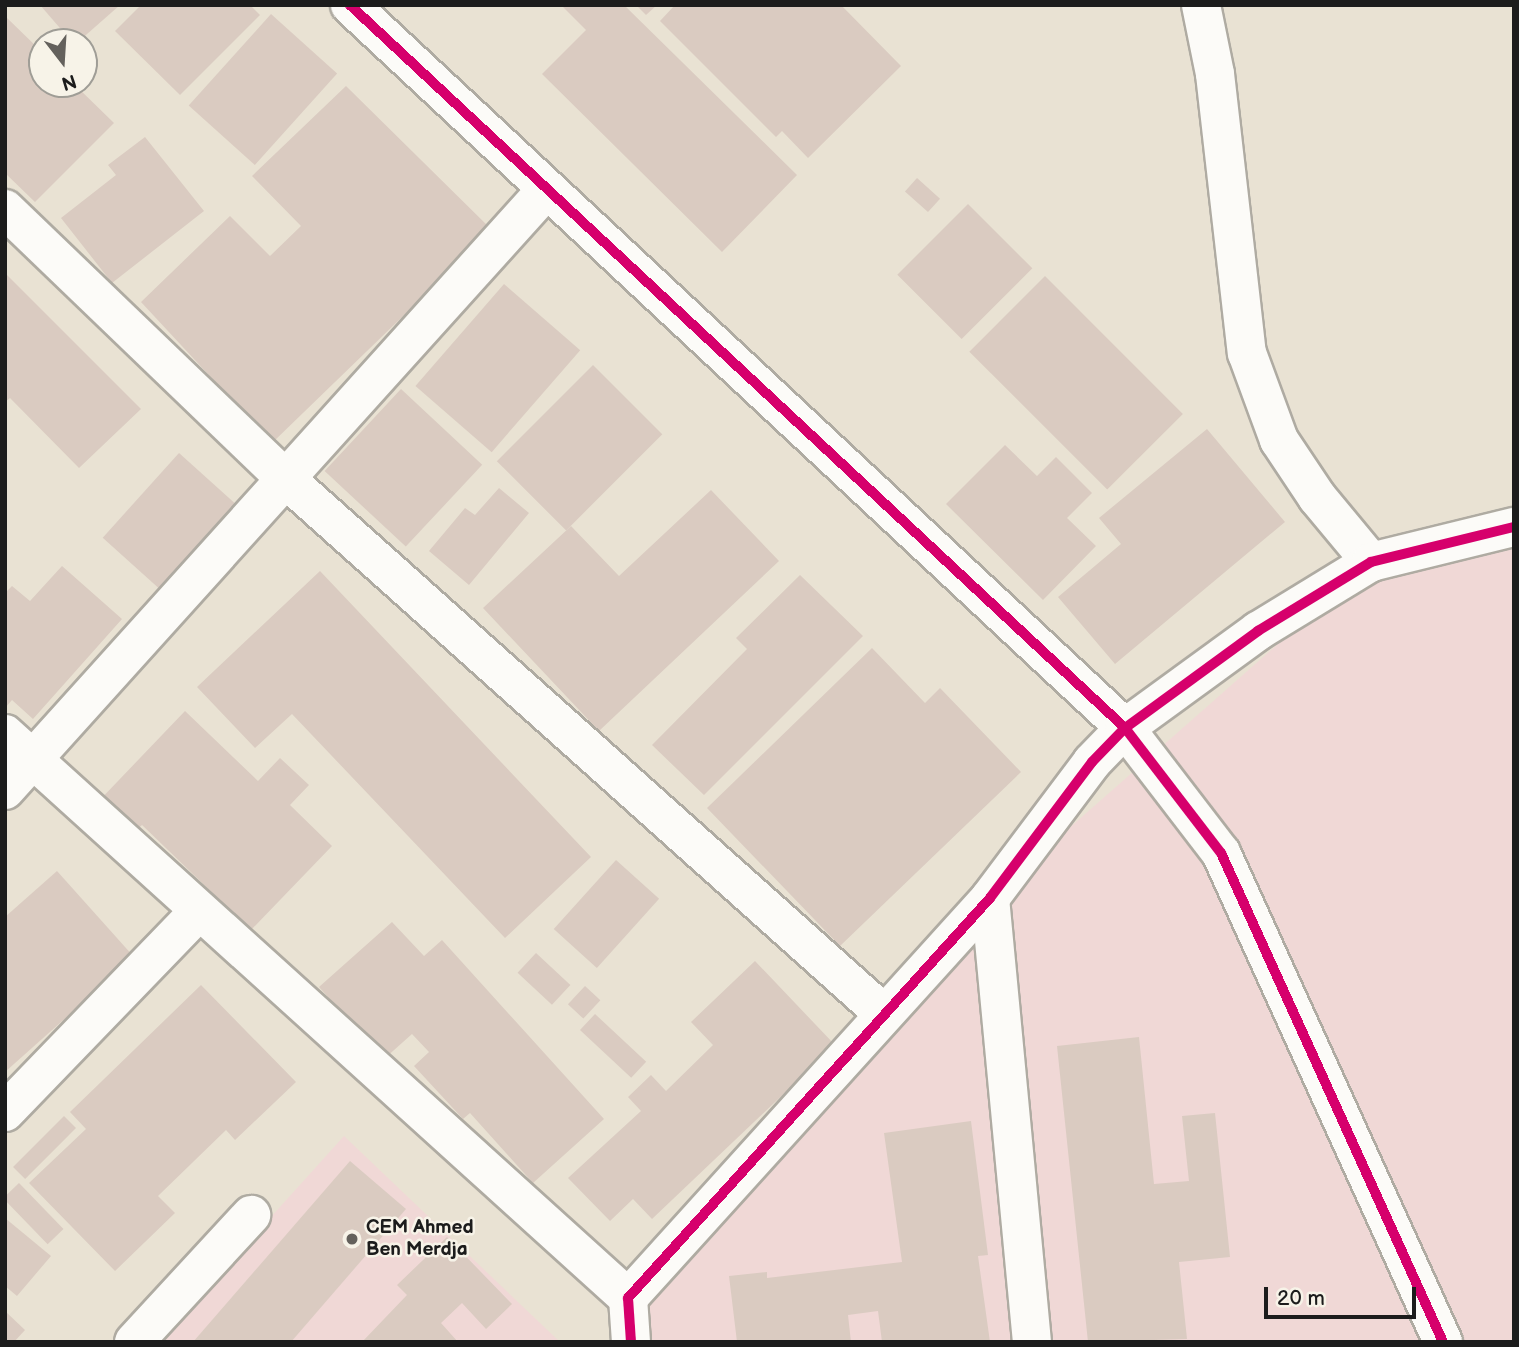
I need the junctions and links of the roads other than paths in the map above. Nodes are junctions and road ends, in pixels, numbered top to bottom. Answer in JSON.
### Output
{"nodes":[{"id":1,"x":350,"y":5,"type":"edge"},
{"id":2,"x":1201,"y":5,"type":"edge"},
{"id":3,"x":545,"y":190,"type":"junction"},
{"id":4,"x":5,"y":209,"type":"edge"},
{"id":5,"x":287,"y":480,"type":"junction"},
{"id":6,"x":1514,"y":527,"type":"edge"},
{"id":7,"x":1371,"y":562,"type":"junction"},
{"id":8,"x":1125,"y":728,"type":"junction"},
{"id":9,"x":5,"y":734,"type":"edge"},
{"id":10,"x":34,"y":760,"type":"junction"},
{"id":11,"x":5,"y":790,"type":"edge"},
{"id":12,"x":990,"y":898,"type":"junction"},
{"id":13,"x":198,"y":912,"type":"junction"},
{"id":14,"x":883,"y":1013,"type":"junction"},
{"id":15,"x":5,"y":1112,"type":"edge"},
{"id":16,"x":251,"y":1215,"type":"dead end"},
{"id":17,"x":628,"y":1298,"type":"junction"},
{"id":18,"x":134,"y":1342,"type":"edge"},
{"id":19,"x":631,"y":1342,"type":"edge"},
{"id":20,"x":1032,"y":1342,"type":"edge"},
{"id":21,"x":1443,"y":1342,"type":"edge"}],
"edges":[{"from":1,"to":3,"type":"street"},
{"from":2,"to":7,"type":"street"},
{"from":3,"to":5,"type":"street"},
{"from":3,"to":8,"type":"street"},
{"from":4,"to":5,"type":"street"},
{"from":5,"to":10,"type":"street"},
{"from":5,"to":14,"type":"street"},
{"from":6,"to":7,"type":"street"},
{"from":7,"to":8,"type":"street"},
{"from":8,"to":12,"type":"street"},
{"from":8,"to":21,"type":"street"},
{"from":9,"to":10,"type":"street"},
{"from":10,"to":11,"type":"street"},
{"from":10,"to":13,"type":"street"},
{"from":12,"to":14,"type":"street"},
{"from":12,"to":20,"type":"street"},
{"from":13,"to":15,"type":"street"},
{"from":13,"to":17,"type":"street"},
{"from":14,"to":17,"type":"street"},
{"from":16,"to":18,"type":"street"},
{"from":17,"to":19,"type":"street"}]}
